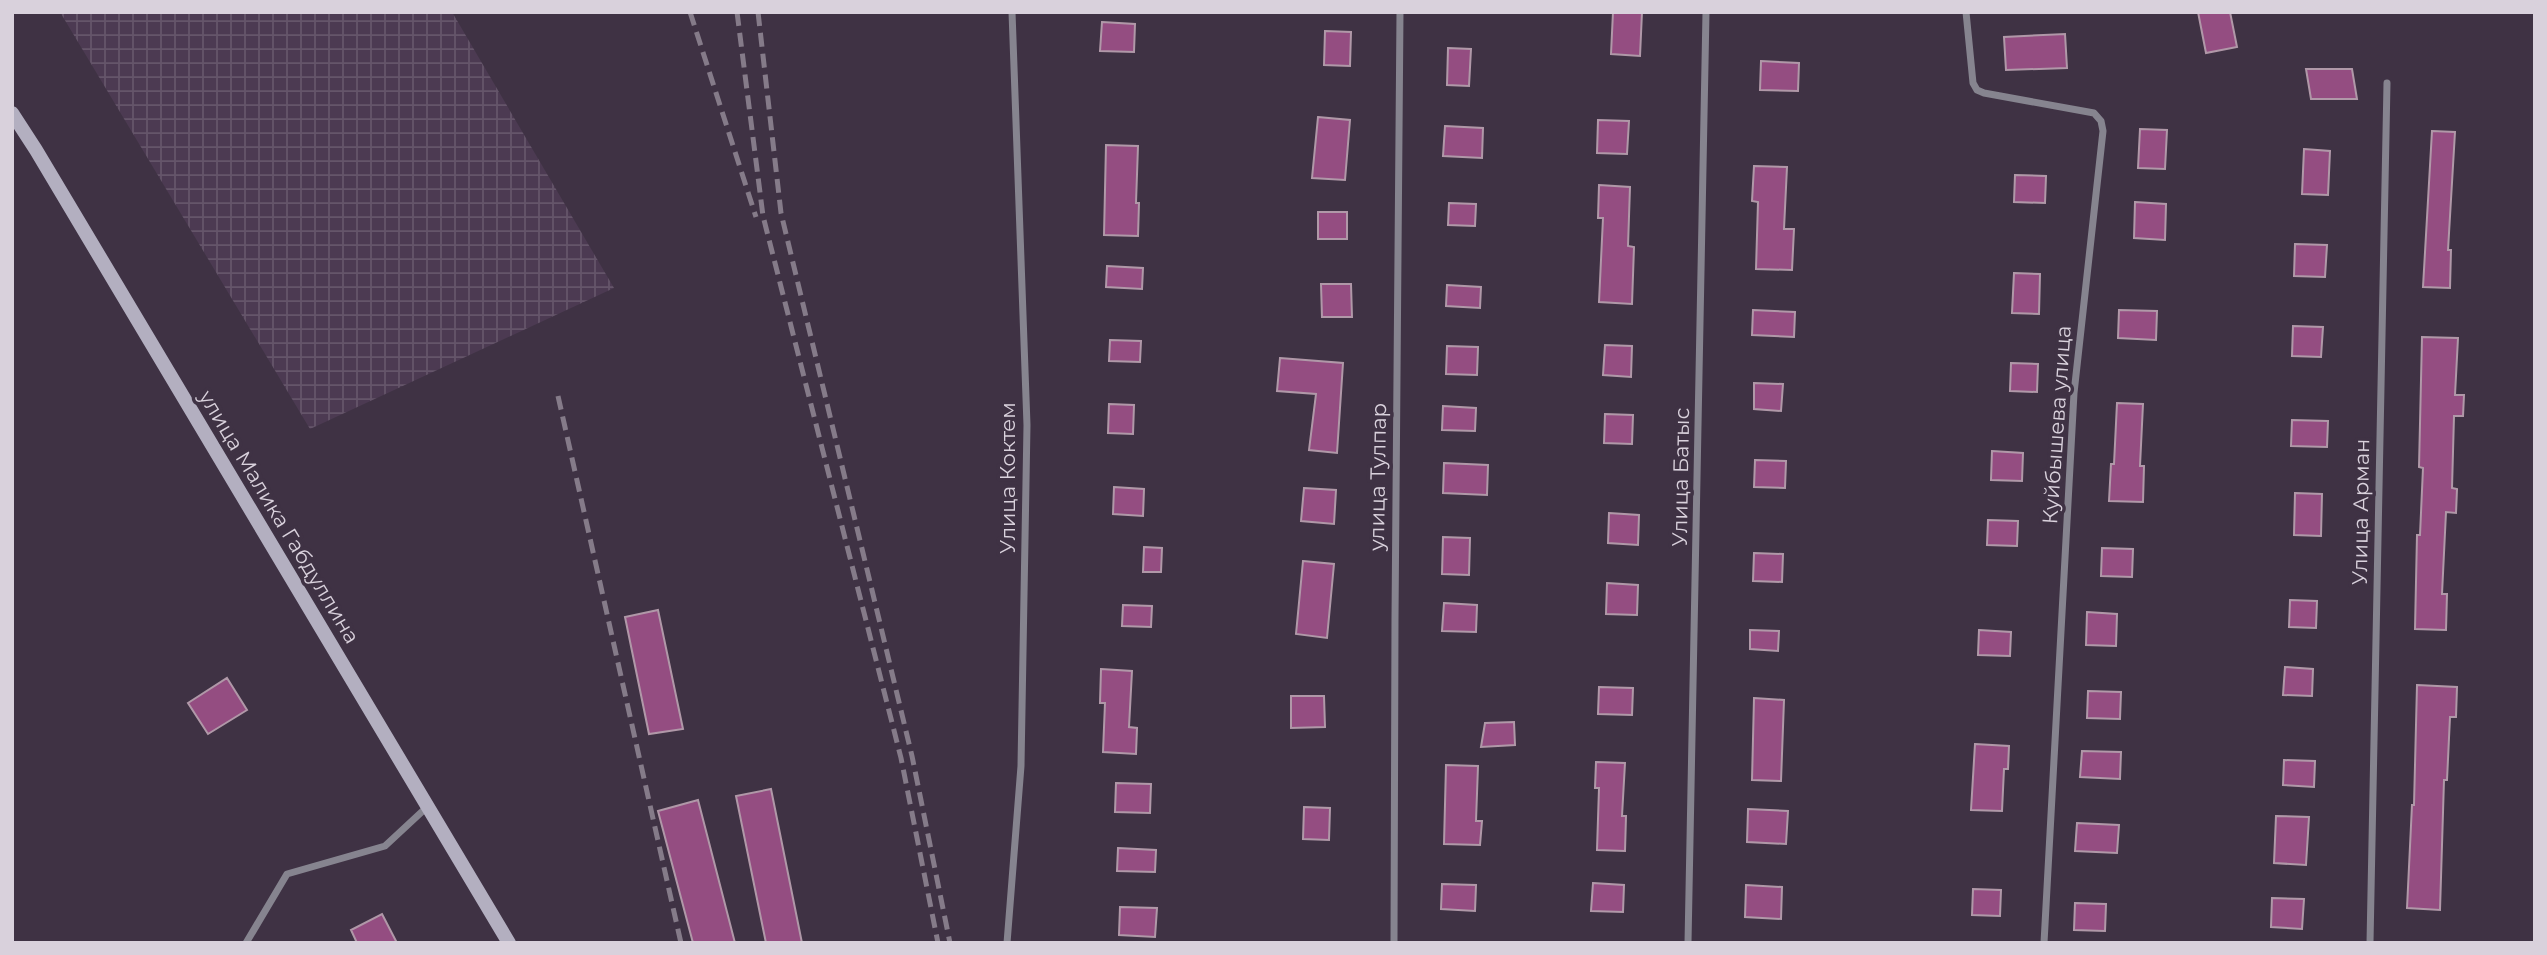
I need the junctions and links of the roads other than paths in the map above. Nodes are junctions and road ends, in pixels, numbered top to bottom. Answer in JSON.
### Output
{"nodes":[{"id":1,"x":1013,"y":12,"type":"edge"},
{"id":2,"x":1401,"y":12,"type":"edge"},
{"id":3,"x":1706,"y":12,"type":"edge"},
{"id":4,"x":1966,"y":12,"type":"edge"},
{"id":5,"x":2387,"y":83,"type":"dead end"},
{"id":6,"x":12,"y":113,"type":"edge"},
{"id":7,"x":427,"y":807,"type":"junction"},
{"id":8,"x":246,"y":943,"type":"edge"},
{"id":9,"x":509,"y":943,"type":"edge"},
{"id":10,"x":1007,"y":943,"type":"edge"},
{"id":11,"x":1394,"y":943,"type":"edge"},
{"id":12,"x":1688,"y":943,"type":"edge"},
{"id":13,"x":2044,"y":943,"type":"edge"},
{"id":14,"x":2370,"y":943,"type":"edge"}],
"edges":[{"from":1,"to":10,"type":"street","name":"Улица Коктем"},
{"from":2,"to":11,"type":"street","name":"улица Тулпар"},
{"from":3,"to":12,"type":"street","name":"Улица Батыс"},
{"from":4,"to":13,"type":"street","name":"Куйбышева улица"},
{"from":5,"to":14,"type":"street","name":"Улица Арман"},
{"from":6,"to":7,"type":"main road","name":"улица Малика Габдуллина"},
{"from":7,"to":8,"type":"street"},
{"from":7,"to":9,"type":"main road","name":"улица Малика Габдуллина"}]}
